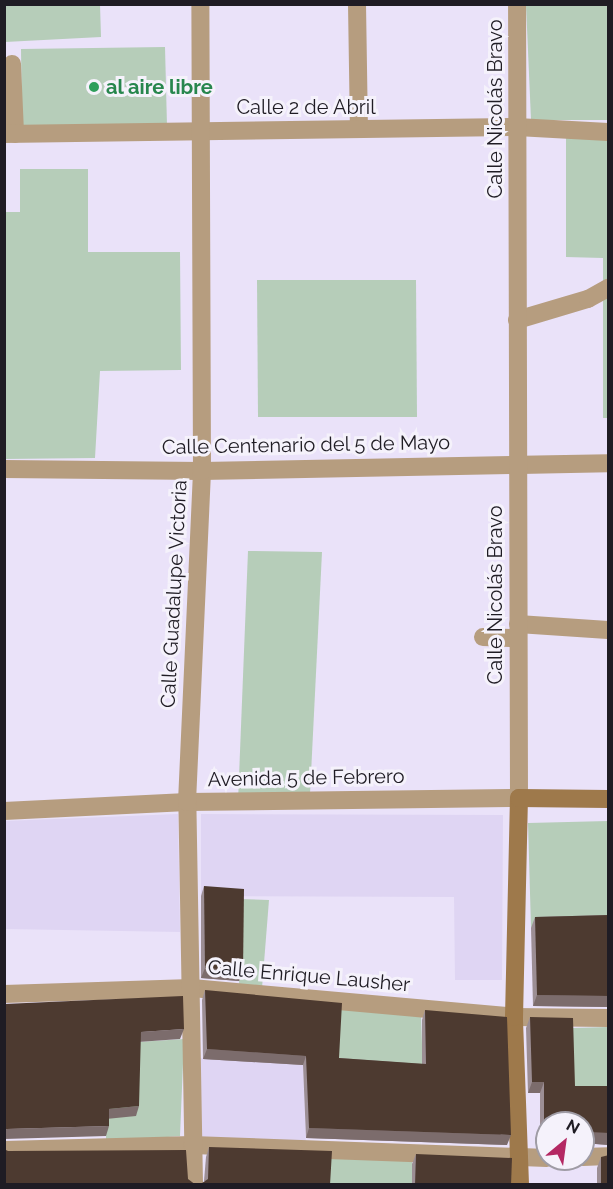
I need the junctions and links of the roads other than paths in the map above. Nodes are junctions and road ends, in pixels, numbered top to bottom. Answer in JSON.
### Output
{"nodes":[{"id":1,"x":200,"y":4,"type":"edge"},
{"id":2,"x":357,"y":4,"type":"edge"},
{"id":3,"x":517,"y":4,"type":"edge"},
{"id":4,"x":12,"y":64,"type":"dead end"},
{"id":5,"x":517,"y":128,"type":"junction"},
{"id":6,"x":359,"y":129,"type":"junction"},
{"id":7,"x":201,"y":130,"type":"junction"},
{"id":8,"x":609,"y":132,"type":"edge"},
{"id":9,"x":10,"y":134,"type":"edge"},
{"id":10,"x":609,"y":288,"type":"edge"},
{"id":11,"x":518,"y":320,"type":"junction"},
{"id":12,"x":518,"y":463,"type":"junction"},
{"id":13,"x":609,"y":464,"type":"edge"},
{"id":14,"x":4,"y":470,"type":"edge"},
{"id":15,"x":202,"y":471,"type":"junction"},
{"id":16,"x":609,"y":630,"type":"edge"},
{"id":17,"x":518,"y":631,"type":"junction"},
{"id":18,"x":483,"y":637,"type":"dead end"},
{"id":19,"x":519,"y":798,"type":"junction"},
{"id":20,"x":609,"y":799,"type":"edge"},
{"id":21,"x":187,"y":802,"type":"junction"},
{"id":22,"x":4,"y":811,"type":"edge"},
{"id":23,"x":192,"y":988,"type":"junction"},
{"id":24,"x":4,"y":994,"type":"edge"},
{"id":25,"x":514,"y":1017,"type":"junction"},
{"id":26,"x":609,"y":1018,"type":"edge"},
{"id":27,"x":192,"y":1145,"type":"junction"},
{"id":28,"x":4,"y":1150,"type":"edge"},
{"id":29,"x":520,"y":1158,"type":"junction"},
{"id":30,"x":535,"y":1158,"type":"edge"},
{"id":31,"x":194,"y":1185,"type":"edge"},
{"id":32,"x":520,"y":1185,"type":"edge"}],
"edges":[{"from":1,"to":7,"type":"street","name":"Calle Guadalupe Victoria"},
{"from":2,"to":6,"type":"street"},
{"from":3,"to":5,"type":"street","name":"Calle Nicolás Bravo"},
{"from":4,"to":9,"type":"street"},
{"from":5,"to":6,"type":"street","name":"Calle 2 de Abril"},
{"from":5,"to":8,"type":"street","name":"Calle 2 de Abril"},
{"from":5,"to":11,"type":"street","name":"Calle Nicolás Bravo"},
{"from":6,"to":7,"type":"street","name":"Calle 2 de Abril"},
{"from":7,"to":9,"type":"street","name":"Calle 2 de Abril"},
{"from":7,"to":15,"type":"street","name":"Calle Guadalupe Victoria"},
{"from":10,"to":11,"type":"street"},
{"from":11,"to":12,"type":"street","name":"Calle Nicolás Bravo"},
{"from":12,"to":13,"type":"street","name":"Calle Centenario del 5 de Mayo"},
{"from":12,"to":15,"type":"street","name":"Calle Centenario del 5 de Mayo"},
{"from":12,"to":17,"type":"street","name":"Calle Nicolás Bravo"},
{"from":14,"to":15,"type":"street","name":"Calle Centenario del 5 de Mayo"},
{"from":15,"to":21,"type":"street","name":"Calle Guadalupe Victoria"},
{"from":16,"to":17,"type":"street"},
{"from":17,"to":18,"type":"street"},
{"from":17,"to":19,"type":"street","name":"Calle Nicolás Bravo"},
{"from":19,"to":20,"type":"street","name":"Avenida 5 de Febrero"},
{"from":19,"to":21,"type":"street","name":"Avenida 5 de Febrero"},
{"from":19,"to":25,"type":"street","name":"Calle Nicolás Bravo"},
{"from":21,"to":22,"type":"street","name":"Avenida 5 de Febrero"},
{"from":21,"to":23,"type":"street","name":"Calle Guadalupe Victoria"},
{"from":23,"to":24,"type":"street","name":"Calle Enrique Lausher"},
{"from":23,"to":25,"type":"street","name":"Calle Enrique Lausher"},
{"from":23,"to":27,"type":"street","name":"Calle Guadalupe Victoria"},
{"from":25,"to":26,"type":"street","name":"Calle Enrique Lausher"},
{"from":25,"to":29,"type":"street","name":"Calle Nicolás Bravo"},
{"from":27,"to":28,"type":"street"},
{"from":27,"to":29,"type":"street"},
{"from":27,"to":31,"type":"street","name":"Calle Guadalupe Victoria"},
{"from":29,"to":30,"type":"street"},
{"from":29,"to":32,"type":"street","name":"Calle Nicolás Bravo"}]}
